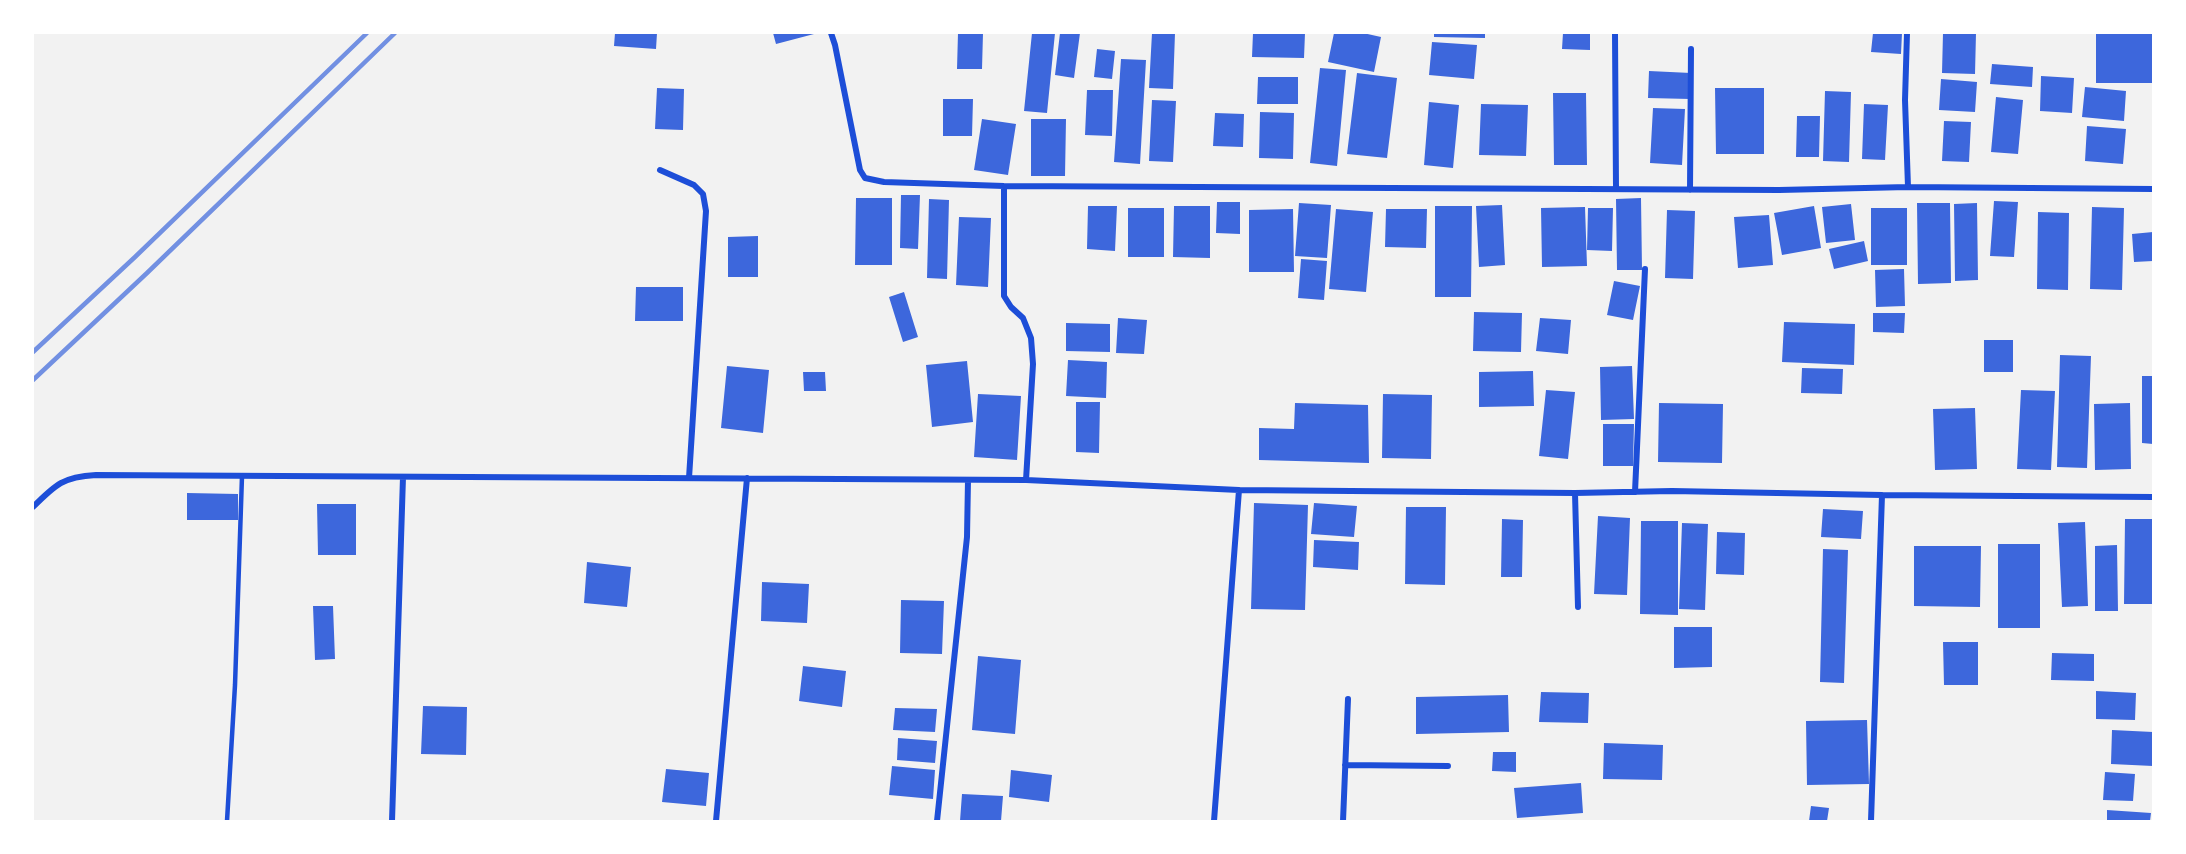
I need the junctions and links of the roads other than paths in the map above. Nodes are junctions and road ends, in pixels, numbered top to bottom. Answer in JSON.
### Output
{"nodes":[{"id":1,"x":831,"y":33,"type":"edge"},
{"id":2,"x":1615,"y":33,"type":"edge"},
{"id":3,"x":1907,"y":33,"type":"edge"},
{"id":4,"x":1691,"y":49,"type":"dead end"},
{"id":5,"x":660,"y":170,"type":"dead end"},
{"id":6,"x":1004,"y":186,"type":"junction"},
{"id":7,"x":1908,"y":187,"type":"junction"},
{"id":8,"x":1616,"y":189,"type":"junction"},
{"id":9,"x":2153,"y":189,"type":"edge"},
{"id":10,"x":1690,"y":190,"type":"junction"},
{"id":11,"x":1645,"y":269,"type":"dead end"},
{"id":12,"x":242,"y":476,"type":"junction"},
{"id":13,"x":403,"y":477,"type":"junction"},
{"id":14,"x":689,"y":478,"type":"junction"},
{"id":15,"x":747,"y":478,"type":"junction"},
{"id":16,"x":968,"y":480,"type":"junction"},
{"id":17,"x":1026,"y":480,"type":"junction"},
{"id":18,"x":1239,"y":490,"type":"junction"},
{"id":19,"x":1635,"y":492,"type":"junction"},
{"id":20,"x":1575,"y":493,"type":"junction"},
{"id":21,"x":1882,"y":495,"type":"junction"},
{"id":22,"x":2153,"y":497,"type":"edge"},
{"id":23,"x":33,"y":507,"type":"edge"},
{"id":24,"x":1578,"y":607,"type":"dead end"},
{"id":25,"x":1348,"y":699,"type":"dead end"},
{"id":26,"x":1345,"y":765,"type":"junction"},
{"id":27,"x":1448,"y":766,"type":"dead end"},
{"id":28,"x":228,"y":821,"type":"edge"},
{"id":29,"x":392,"y":821,"type":"edge"},
{"id":30,"x":716,"y":821,"type":"edge"},
{"id":31,"x":937,"y":821,"type":"edge"},
{"id":32,"x":1214,"y":821,"type":"edge"},
{"id":33,"x":1343,"y":821,"type":"edge"},
{"id":34,"x":1871,"y":821,"type":"edge"}],
"edges":[{"from":1,"to":6,"type":"street"},
{"from":2,"to":8,"type":"street"},
{"from":3,"to":7,"type":"street"},
{"from":4,"to":10,"type":"street"},
{"from":5,"to":14,"type":"street"},
{"from":6,"to":8,"type":"street"},
{"from":6,"to":17,"type":"street"},
{"from":7,"to":9,"type":"street"},
{"from":7,"to":10,"type":"street"},
{"from":8,"to":10,"type":"street"},
{"from":11,"to":19,"type":"street"},
{"from":12,"to":13,"type":"street"},
{"from":12,"to":23,"type":"street"},
{"from":12,"to":28,"type":"lane"},
{"from":13,"to":14,"type":"street"},
{"from":13,"to":29,"type":"street"},
{"from":14,"to":15,"type":"street"},
{"from":15,"to":16,"type":"street"},
{"from":15,"to":30,"type":"street"},
{"from":16,"to":17,"type":"street"},
{"from":16,"to":31,"type":"street"},
{"from":17,"to":18,"type":"street"},
{"from":18,"to":20,"type":"street"},
{"from":18,"to":32,"type":"street"},
{"from":19,"to":20,"type":"street"},
{"from":19,"to":21,"type":"street"},
{"from":20,"to":24,"type":"street"},
{"from":21,"to":22,"type":"street"},
{"from":21,"to":34,"type":"street"},
{"from":25,"to":26,"type":"street"},
{"from":26,"to":27,"type":"street"},
{"from":26,"to":33,"type":"street"}]}
